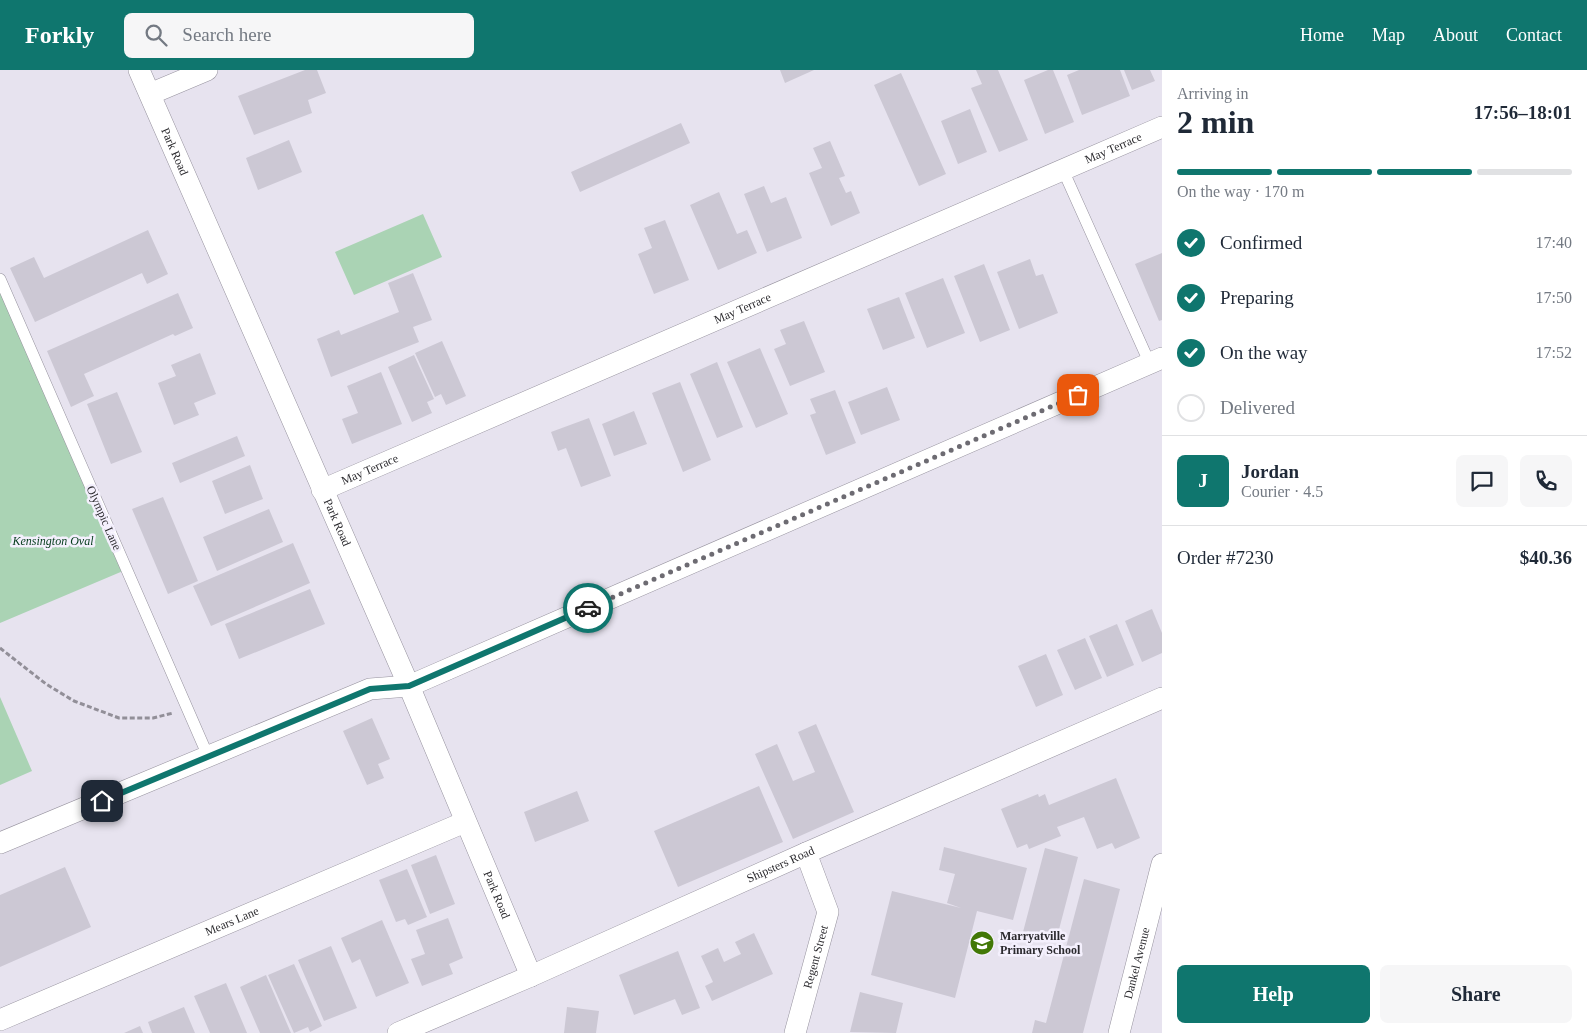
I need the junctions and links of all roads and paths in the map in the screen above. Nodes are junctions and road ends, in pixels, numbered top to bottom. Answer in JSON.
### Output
{"nodes":[{"id":1,"x":139,"y":70,"type":"edge"},
{"id":2,"x":207,"y":70,"type":"edge"},
{"id":3,"x":150,"y":94,"type":"junction"},
{"id":4,"x":1162,"y":127,"type":"edge"},
{"id":5,"x":1063,"y":170,"type":"junction"},
{"id":6,"x":0,"y":279,"type":"edge"},
{"id":7,"x":1156,"y":361,"type":"edge"},
{"id":8,"x":322,"y":490,"type":"junction"},
{"id":9,"x":0,"y":648,"type":"edge"},
{"id":10,"x":409,"y":686,"type":"junction"},
{"id":11,"x":1162,"y":698,"type":"edge"},
{"id":12,"x":188,"y":709,"type":"junction"},
{"id":13,"x":208,"y":756,"type":"junction"},
{"id":14,"x":465,"y":822,"type":"junction"},
{"id":15,"x":0,"y":843,"type":"edge"},
{"id":16,"x":806,"y":853,"type":"junction"},
{"id":17,"x":1162,"y":864,"type":"edge"},
{"id":18,"x":531,"y":976,"type":"junction"},
{"id":19,"x":0,"y":1020,"type":"edge"},
{"id":20,"x":398,"y":1033,"type":"edge"},
{"id":21,"x":795,"y":1033,"type":"edge"},
{"id":22,"x":1119,"y":1033,"type":"edge"}],
"edges":[{"from":1,"to":3,"type":"street","name":"Park Road"},
{"from":2,"to":3,"type":"street"},
{"from":3,"to":8,"type":"street","name":"Park Road"},
{"from":4,"to":5,"type":"street","name":"May Terrace"},
{"from":5,"to":7,"type":"lane"},
{"from":5,"to":8,"type":"street","name":"May Terrace"},
{"from":6,"to":12,"type":"lane","name":"Olympic Lane"},
{"from":7,"to":10,"type":"street"},
{"from":8,"to":10,"type":"street","name":"Park Road"},
{"from":9,"to":12,"type":"path"},
{"from":10,"to":13,"type":"street"},
{"from":10,"to":14,"type":"street","name":"Park Road"},
{"from":11,"to":16,"type":"street","name":"Shipsters Road"},
{"from":12,"to":13,"type":"lane","name":"Olympic Lane"},
{"from":13,"to":15,"type":"street"},
{"from":14,"to":18,"type":"street","name":"Park Road"},
{"from":14,"to":19,"type":"street","name":"Mears Lane"},
{"from":16,"to":18,"type":"street","name":"Shipsters Road"},
{"from":16,"to":21,"type":"street","name":"Regent Street"},
{"from":17,"to":22,"type":"street","name":"Dankel Avenue"},
{"from":18,"to":20,"type":"street","name":"Shipsters Road"}]}
